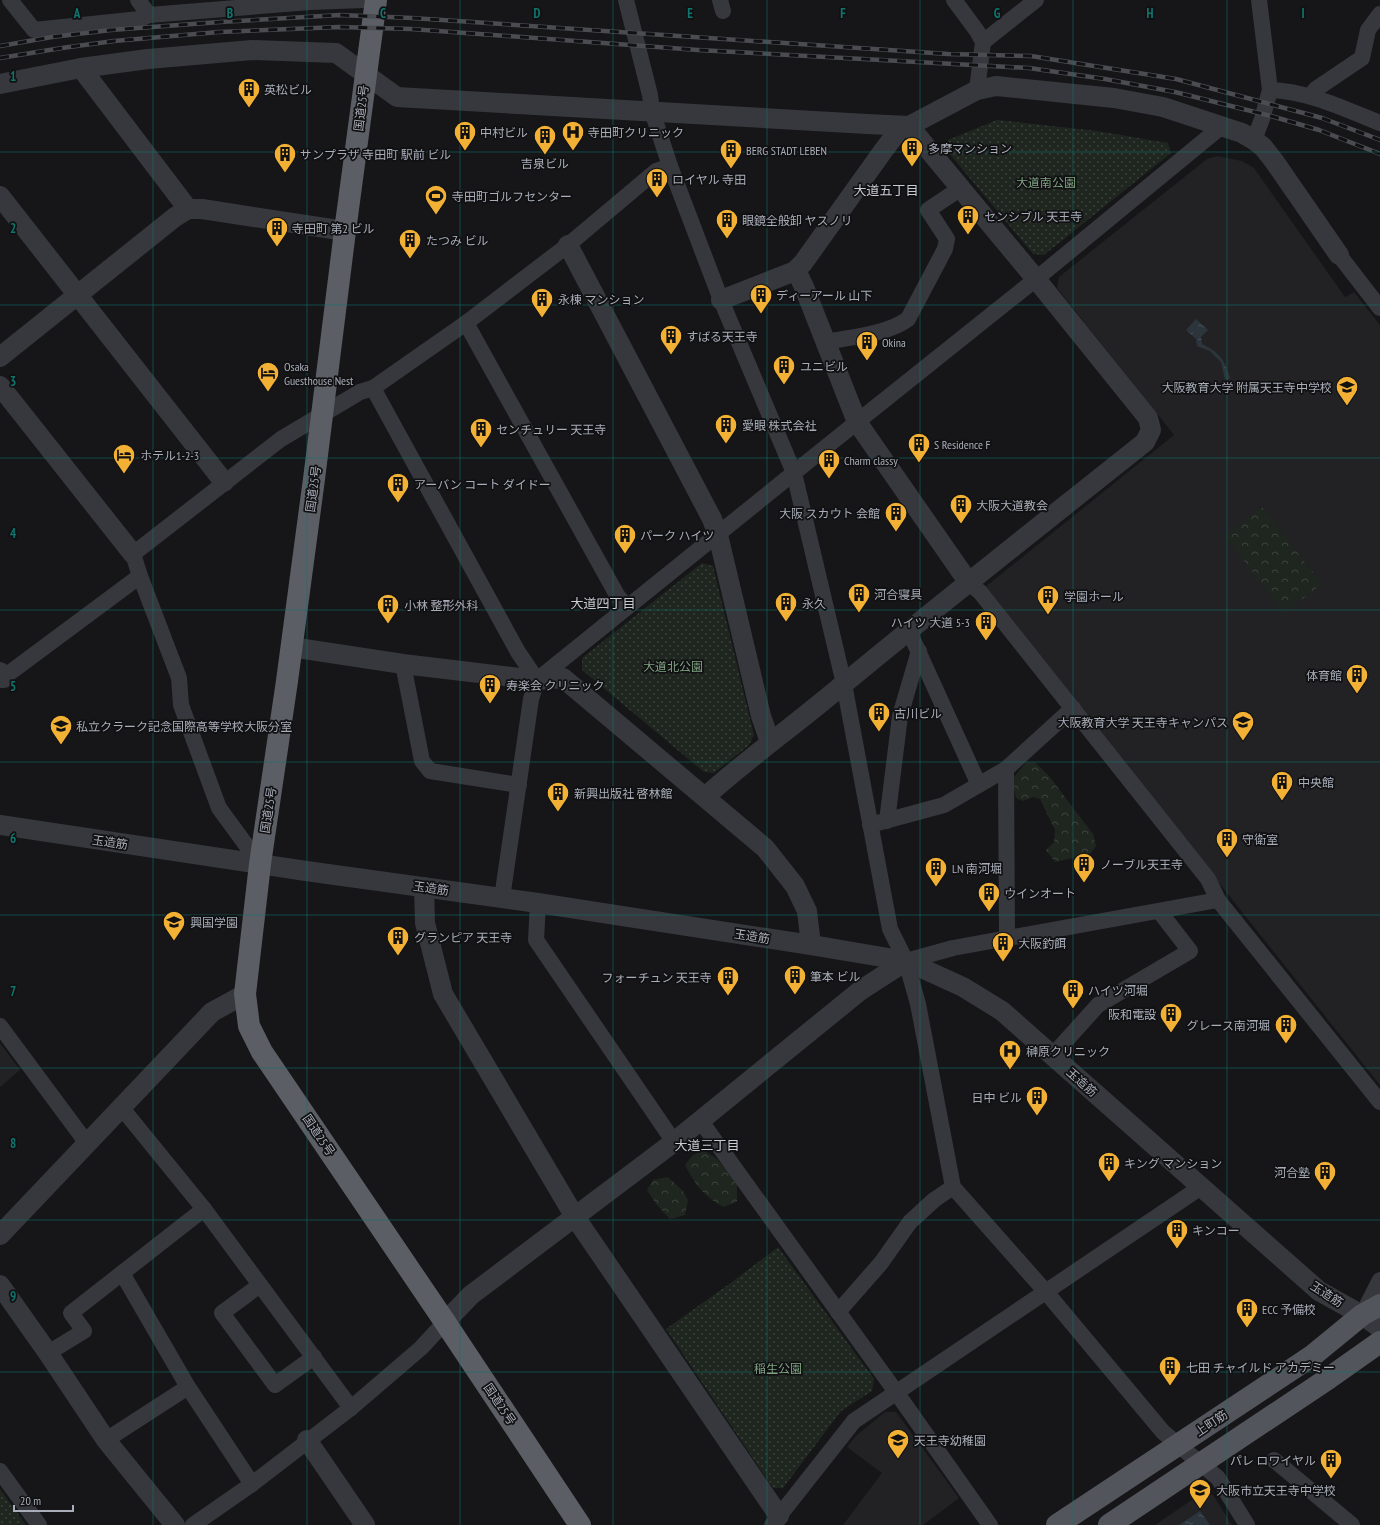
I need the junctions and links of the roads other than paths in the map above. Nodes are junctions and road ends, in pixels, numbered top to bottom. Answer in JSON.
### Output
{"nodes":[{"id":1,"x":10,"y":0,"type":"edge"},
{"id":2,"x":138,"y":0,"type":"edge"},
{"id":3,"x":364,"y":0,"type":"edge"},
{"id":4,"x":376,"y":0,"type":"edge"},
{"id":5,"x":626,"y":0,"type":"edge"},
{"id":6,"x":954,"y":0,"type":"edge"},
{"id":7,"x":1036,"y":0,"type":"edge"},
{"id":8,"x":1259,"y":0,"type":"edge"},
{"id":9,"x":309,"y":1,"type":"edge"},
{"id":10,"x":1380,"y":14,"type":"edge"},
{"id":11,"x":149,"y":15,"type":"junction"},
{"id":12,"x":983,"y":42,"type":"junction"},
{"id":13,"x":81,"y":68,"type":"junction"},
{"id":14,"x":366,"y":73,"type":"junction"},
{"id":15,"x":0,"y":84,"type":"edge"},
{"id":16,"x":977,"y":90,"type":"junction"},
{"id":17,"x":1270,"y":90,"type":"junction"},
{"id":18,"x":1310,"y":96,"type":"junction"},
{"id":19,"x":652,"y":111,"type":"junction"},
{"id":20,"x":1380,"y":123,"type":"edge"},
{"id":21,"x":906,"y":126,"type":"junction"},
{"id":22,"x":1222,"y":126,"type":"junction"},
{"id":23,"x":1254,"y":140,"type":"junction"},
{"id":24,"x":670,"y":166,"type":"junction"},
{"id":25,"x":961,"y":188,"type":"junction"},
{"id":26,"x":0,"y":196,"type":"edge"},
{"id":27,"x":188,"y":209,"type":"junction"},
{"id":28,"x":345,"y":231,"type":"junction"},
{"id":29,"x":568,"y":245,"type":"junction"},
{"id":30,"x":1340,"y":255,"type":"joint"},
{"id":31,"x":796,"y":270,"type":"junction"},
{"id":32,"x":1036,"y":279,"type":"junction"},
{"id":33,"x":78,"y":294,"type":"junction"},
{"id":34,"x":721,"y":300,"type":"junction"},
{"id":35,"x":1380,"y":308,"type":"edge"},
{"id":36,"x":466,"y":323,"type":"junction"},
{"id":37,"x":826,"y":342,"type":"junction"},
{"id":38,"x":0,"y":357,"type":"edge"},
{"id":39,"x":0,"y":386,"type":"edge"},
{"id":40,"x":373,"y":388,"type":"junction"},
{"id":41,"x":322,"y":414,"type":"junction"},
{"id":42,"x":857,"y":422,"type":"junction"},
{"id":43,"x":794,"y":473,"type":"junction"},
{"id":44,"x":224,"y":482,"type":"junction"},
{"id":45,"x":718,"y":535,"type":"junction"},
{"id":46,"x":134,"y":554,"type":"junction"},
{"id":47,"x":140,"y":576,"type":"junction"},
{"id":48,"x":969,"y":583,"type":"junction"},
{"id":49,"x":627,"y":606,"type":"junction"},
{"id":50,"x":909,"y":631,"type":"junction"},
{"id":51,"x":291,"y":647,"type":"junction"},
{"id":52,"x":919,"y":651,"type":"junction"},
{"id":53,"x":403,"y":664,"type":"junction"},
{"id":54,"x":1,"y":677,"type":"edge"},
{"id":55,"x":537,"y":680,"type":"junction"},
{"id":56,"x":844,"y":684,"type":"junction"},
{"id":57,"x":1073,"y":708,"type":"junction"},
{"id":58,"x":770,"y":742,"type":"junction"},
{"id":59,"x":1006,"y":769,"type":"junction"},
{"id":60,"x":519,"y":785,"type":"junction"},
{"id":61,"x":979,"y":785,"type":"junction"},
{"id":62,"x":705,"y":797,"type":"junction"},
{"id":63,"x":887,"y":821,"type":"junction"},
{"id":64,"x":870,"y":825,"type":"junction"},
{"id":65,"x":0,"y":826,"type":"edge"},
{"id":66,"x":260,"y":864,"type":"junction"},
{"id":67,"x":424,"y":887,"type":"junction"},
{"id":68,"x":502,"y":898,"type":"junction"},
{"id":69,"x":1218,"y":900,"type":"junction"},
{"id":70,"x":538,"y":903,"type":"junction"},
{"id":71,"x":1159,"y":911,"type":"junction"},
{"id":72,"x":1007,"y":939,"type":"junction"},
{"id":73,"x":811,"y":945,"type":"junction"},
{"id":74,"x":906,"y":961,"type":"junction"},
{"id":75,"x":245,"y":994,"type":"junction"},
{"id":76,"x":0,"y":1026,"type":"edge"},
{"id":77,"x":1053,"y":1055,"type":"junction"},
{"id":78,"x":1380,"y":1102,"type":"edge"},
{"id":79,"x":121,"y":1107,"type":"junction"},
{"id":80,"x":700,"y":1120,"type":"junction"},
{"id":81,"x":86,"y":1142,"type":"junction"},
{"id":82,"x":674,"y":1142,"type":"junction"},
{"id":83,"x":953,"y":1187,"type":"junction"},
{"id":84,"x":1201,"y":1187,"type":"junction"},
{"id":85,"x":204,"y":1209,"type":"junction"},
{"id":86,"x":575,"y":1217,"type":"junction"},
{"id":87,"x":0,"y":1235,"type":"edge"},
{"id":88,"x":122,"y":1273,"type":"junction"},
{"id":89,"x":1380,"y":1280,"type":"edge"},
{"id":90,"x":0,"y":1285,"type":"edge"},
{"id":91,"x":260,"y":1285,"type":"junction"},
{"id":92,"x":1046,"y":1292,"type":"junction"},
{"id":93,"x":1371,"y":1310,"type":"edge"},
{"id":94,"x":838,"y":1312,"type":"junction"},
{"id":95,"x":445,"y":1322,"type":"junction"},
{"id":96,"x":1380,"y":1328,"type":"edge"},
{"id":97,"x":1380,"y":1342,"type":"edge"},
{"id":98,"x":48,"y":1353,"type":"junction"},
{"id":99,"x":314,"y":1357,"type":"junction"},
{"id":100,"x":188,"y":1387,"type":"junction"},
{"id":101,"x":896,"y":1392,"type":"junction"},
{"id":102,"x":351,"y":1408,"type":"junction"},
{"id":103,"x":106,"y":1440,"type":"junction"},
{"id":104,"x":307,"y":1440,"type":"junction"},
{"id":105,"x":1178,"y":1445,"type":"junction"},
{"id":106,"x":1274,"y":1460,"type":"dead end"},
{"id":107,"x":1201,"y":1464,"type":"junction"},
{"id":108,"x":0,"y":1471,"type":"edge"},
{"id":109,"x":252,"y":1484,"type":"junction"},
{"id":110,"x":776,"y":1520,"type":"edge"},
{"id":111,"x":39,"y":1525,"type":"edge"},
{"id":112,"x":175,"y":1525,"type":"edge"},
{"id":113,"x":193,"y":1525,"type":"edge"},
{"id":114,"x":365,"y":1525,"type":"edge"},
{"id":115,"x":580,"y":1525,"type":"edge"},
{"id":116,"x":990,"y":1525,"type":"edge"},
{"id":117,"x":1057,"y":1525,"type":"edge"},
{"id":118,"x":1109,"y":1525,"type":"edge"},
{"id":119,"x":1247,"y":1525,"type":"edge"},
{"id":120,"x":1352,"y":1525,"type":"edge"}],
"edges":[{"from":1,"to":11,"type":"street"},
{"from":2,"to":11,"type":"street"},
{"from":3,"to":9,"type":"street"},
{"from":4,"to":14,"type":"highway","name":"国道25号"},
{"from":5,"to":19,"type":"street"},
{"from":6,"to":12,"type":"street"},
{"from":7,"to":12,"type":"street"},
{"from":8,"to":17,"type":"street"},
{"from":9,"to":11,"type":"street"},
{"from":10,"to":18,"type":"street"},
{"from":12,"to":16,"type":"street"},
{"from":13,"to":14,"type":"street"},
{"from":13,"to":15,"type":"street"},
{"from":13,"to":27,"type":"street"},
{"from":14,"to":19,"type":"street"},
{"from":14,"to":28,"type":"highway","name":"国道25号"},
{"from":16,"to":21,"type":"street"},
{"from":16,"to":22,"type":"street"},
{"from":17,"to":18,"type":"street"},
{"from":17,"to":23,"type":"street"},
{"from":18,"to":20,"type":"street"},
{"from":19,"to":21,"type":"street"},
{"from":19,"to":24,"type":"street"},
{"from":21,"to":25,"type":"street"},
{"from":21,"to":31,"type":"street"},
{"from":22,"to":23,"type":"street"},
{"from":22,"to":32,"type":"street"},
{"from":23,"to":30,"type":"street"},
{"from":24,"to":29,"type":"street"},
{"from":24,"to":34,"type":"street"},
{"from":25,"to":32,"type":"street"},
{"from":25,"to":37,"type":"street"},
{"from":26,"to":33,"type":"street"},
{"from":27,"to":28,"type":"street"},
{"from":27,"to":33,"type":"street"},
{"from":28,"to":41,"type":"highway","name":"国道25号"},
{"from":29,"to":36,"type":"street"},
{"from":29,"to":45,"type":"street"},
{"from":30,"to":35,"type":"street"},
{"from":31,"to":34,"type":"street"},
{"from":31,"to":37,"type":"street"},
{"from":32,"to":42,"type":"street"},
{"from":32,"to":48,"type":"street"},
{"from":33,"to":38,"type":"street"},
{"from":33,"to":44,"type":"street"},
{"from":34,"to":43,"type":"street"},
{"from":36,"to":40,"type":"street"},
{"from":36,"to":49,"type":"street"},
{"from":37,"to":42,"type":"street"},
{"from":39,"to":46,"type":"street"},
{"from":40,"to":41,"type":"street"},
{"from":40,"to":55,"type":"street"},
{"from":41,"to":44,"type":"street"},
{"from":41,"to":51,"type":"highway","name":"国道25号"},
{"from":42,"to":43,"type":"street"},
{"from":42,"to":48,"type":"street"},
{"from":43,"to":45,"type":"street"},
{"from":43,"to":56,"type":"street"},
{"from":44,"to":46,"type":"street"},
{"from":45,"to":49,"type":"street"},
{"from":45,"to":58,"type":"street"},
{"from":46,"to":47,"type":"street"},
{"from":47,"to":54,"type":"street"},
{"from":47,"to":66,"type":"street"},
{"from":48,"to":50,"type":"street"},
{"from":48,"to":57,"type":"street"},
{"from":49,"to":55,"type":"street"},
{"from":50,"to":52,"type":"street"},
{"from":50,"to":56,"type":"street"},
{"from":51,"to":53,"type":"street"},
{"from":51,"to":66,"type":"highway","name":"国道25号"},
{"from":52,"to":61,"type":"street"},
{"from":52,"to":63,"type":"street"},
{"from":53,"to":55,"type":"street"},
{"from":53,"to":60,"type":"street"},
{"from":55,"to":60,"type":"street"},
{"from":55,"to":62,"type":"street"},
{"from":56,"to":58,"type":"street"},
{"from":56,"to":64,"type":"street"},
{"from":57,"to":59,"type":"street"},
{"from":57,"to":69,"type":"street"},
{"from":58,"to":62,"type":"street"},
{"from":59,"to":61,"type":"street"},
{"from":59,"to":72,"type":"street"},
{"from":60,"to":68,"type":"street"},
{"from":61,"to":63,"type":"street"},
{"from":62,"to":73,"type":"street"},
{"from":63,"to":64,"type":"street"},
{"from":64,"to":74,"type":"street"},
{"from":65,"to":66,"type":"street","name":"玉造筋"},
{"from":66,"to":67,"type":"street","name":"玉造筋"},
{"from":66,"to":75,"type":"highway","name":"国道25号"},
{"from":67,"to":68,"type":"street","name":"玉造筋"},
{"from":67,"to":86,"type":"street"},
{"from":68,"to":70,"type":"street","name":"玉造筋"},
{"from":69,"to":71,"type":"street"},
{"from":69,"to":78,"type":"street"},
{"from":70,"to":73,"type":"street","name":"玉造筋"},
{"from":70,"to":82,"type":"street"},
{"from":71,"to":72,"type":"street"},
{"from":71,"to":77,"type":"street"},
{"from":72,"to":74,"type":"street"},
{"from":73,"to":74,"type":"street","name":"玉造筋"},
{"from":74,"to":77,"type":"street","name":"玉造筋"},
{"from":74,"to":80,"type":"street"},
{"from":74,"to":83,"type":"street"},
{"from":75,"to":79,"type":"street"},
{"from":75,"to":95,"type":"highway","name":"国道25号"},
{"from":76,"to":81,"type":"street"},
{"from":77,"to":84,"type":"street","name":"玉造筋"},
{"from":79,"to":81,"type":"street"},
{"from":79,"to":85,"type":"street"},
{"from":80,"to":82,"type":"street"},
{"from":80,"to":94,"type":"street"},
{"from":81,"to":87,"type":"street"},
{"from":82,"to":86,"type":"street"},
{"from":83,"to":92,"type":"street"},
{"from":83,"to":94,"type":"street"},
{"from":84,"to":92,"type":"street"},
{"from":84,"to":93,"type":"street","name":"玉造筋"},
{"from":85,"to":88,"type":"street"},
{"from":85,"to":91,"type":"street"},
{"from":86,"to":95,"type":"street"},
{"from":86,"to":110,"type":"street"},
{"from":88,"to":98,"type":"street"},
{"from":88,"to":100,"type":"street"},
{"from":89,"to":93,"type":"street"},
{"from":90,"to":98,"type":"street"},
{"from":91,"to":99,"type":"street"},
{"from":91,"to":99,"type":"street"},
{"from":92,"to":101,"type":"street"},
{"from":92,"to":105,"type":"street"},
{"from":93,"to":96,"type":"street","name":"玉造筋"},
{"from":93,"to":105,"type":"main road","name":"上町筋"},
{"from":94,"to":101,"type":"street"},
{"from":95,"to":102,"type":"street"},
{"from":95,"to":115,"type":"highway","name":"国道25号"},
{"from":97,"to":107,"type":"main road"},
{"from":98,"to":103,"type":"street"},
{"from":99,"to":102,"type":"street"},
{"from":100,"to":103,"type":"street"},
{"from":100,"to":109,"type":"street"},
{"from":101,"to":110,"type":"street"},
{"from":101,"to":116,"type":"street"},
{"from":102,"to":104,"type":"street"},
{"from":103,"to":112,"type":"street"},
{"from":104,"to":109,"type":"street"},
{"from":104,"to":114,"type":"street"},
{"from":105,"to":107,"type":"street"},
{"from":105,"to":117,"type":"main road","name":"上町筋"},
{"from":106,"to":120,"type":"street"},
{"from":107,"to":118,"type":"main road"},
{"from":107,"to":119,"type":"street"},
{"from":108,"to":111,"type":"street"},
{"from":109,"to":113,"type":"street"}]}
